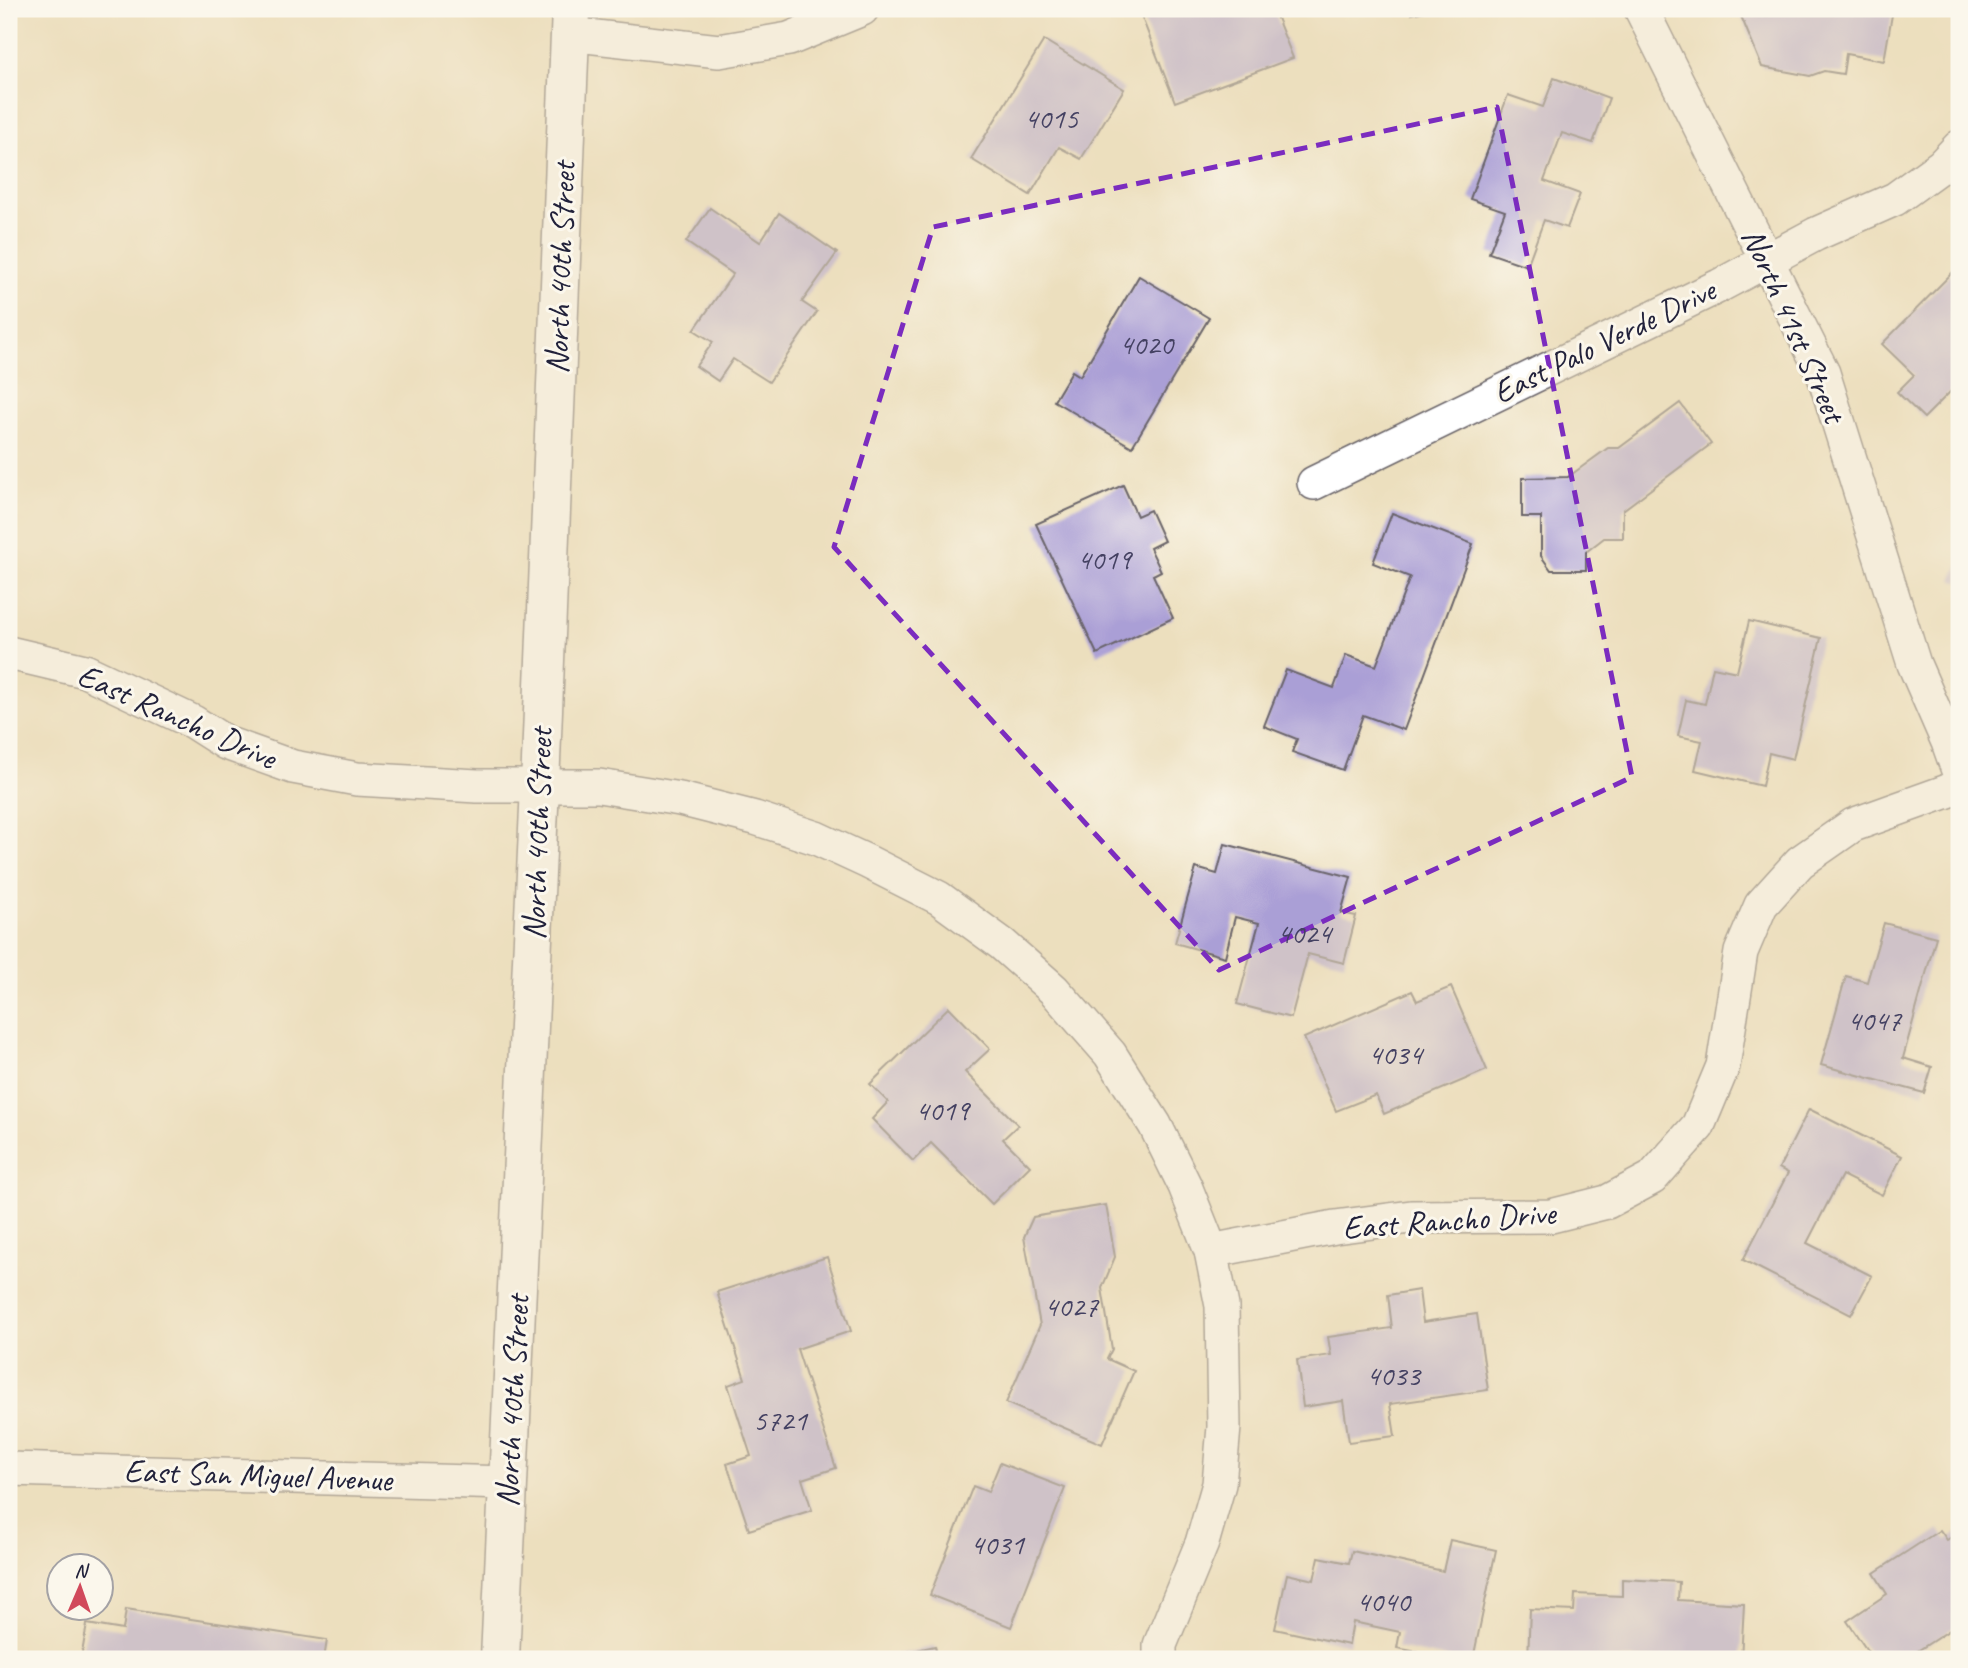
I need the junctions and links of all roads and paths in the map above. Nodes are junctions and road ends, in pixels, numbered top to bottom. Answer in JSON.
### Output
{"nodes":[{"id":1,"x":862,"y":9,"type":"edge"},
{"id":2,"x":1641,"y":9,"type":"edge"},
{"id":3,"x":570,"y":22,"type":"edge"},
{"id":4,"x":1959,"y":147,"type":"edge"},
{"id":5,"x":1767,"y":259,"type":"junction"},
{"id":6,"x":1314,"y":483,"type":"dead end"},
{"id":7,"x":9,"y":653,"type":"edge"},
{"id":8,"x":1959,"y":773,"type":"edge"},
{"id":9,"x":540,"y":786,"type":"junction"},
{"id":10,"x":1959,"y":786,"type":"edge"},
{"id":11,"x":1211,"y":1251,"type":"junction"},
{"id":12,"x":9,"y":1469,"type":"edge"},
{"id":13,"x":508,"y":1483,"type":"junction"},
{"id":14,"x":500,"y":1659,"type":"edge"},
{"id":15,"x":1160,"y":1659,"type":"edge"}],
"edges":[{"from":1,"to":3,"type":"street"},
{"from":2,"to":5,"type":"street","name":"North 41st Street"},
{"from":3,"to":9,"type":"street","name":"North 40th Street"},
{"from":4,"to":5,"type":"street","name":"East Palo Verde Drive"},
{"from":5,"to":6,"type":"street","name":"East Palo Verde Drive"},
{"from":5,"to":8,"type":"street","name":"North 41st Street"},
{"from":7,"to":9,"type":"street","name":"East Rancho Drive"},
{"from":9,"to":11,"type":"street","name":"East Rancho Drive"},
{"from":9,"to":13,"type":"street","name":"North 40th Street"},
{"from":10,"to":11,"type":"street","name":"East Rancho Drive"},
{"from":11,"to":15,"type":"street"},
{"from":12,"to":13,"type":"street","name":"East San Miguel Avenue"},
{"from":13,"to":14,"type":"street","name":"North 40th Street"}]}
